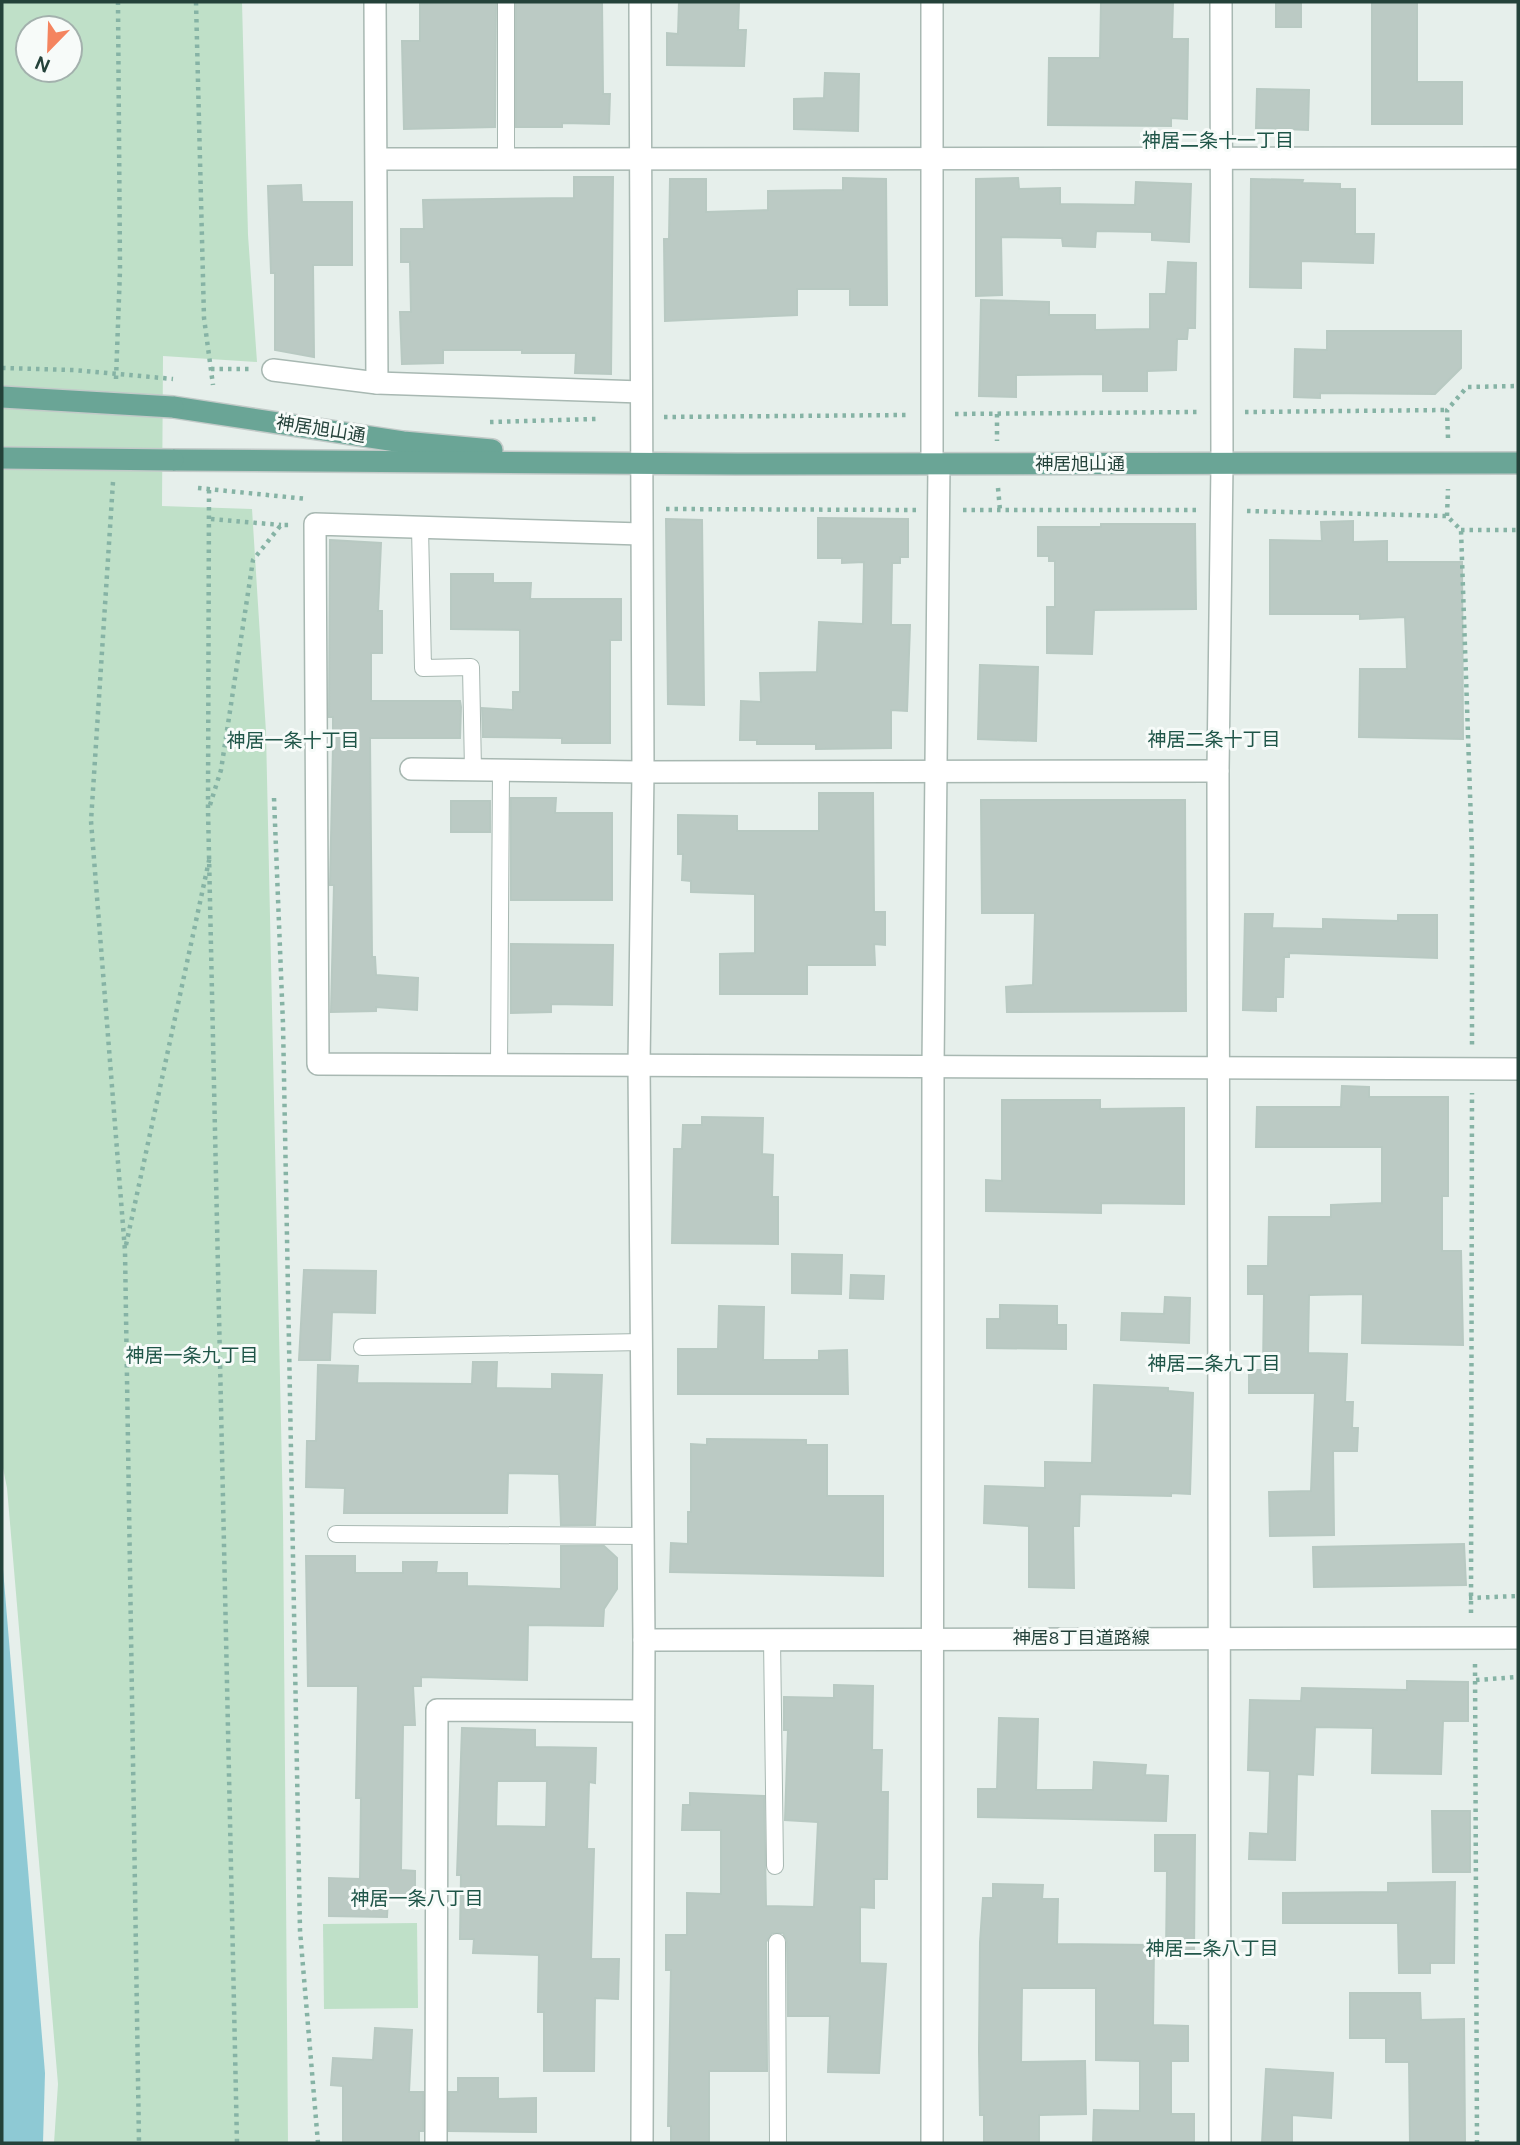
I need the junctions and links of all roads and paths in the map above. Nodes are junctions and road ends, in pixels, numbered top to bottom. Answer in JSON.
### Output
{"nodes":[{"id":1,"x":118,"y":2,"type":"edge"},
{"id":2,"x":196,"y":2,"type":"edge"},
{"id":3,"x":375,"y":2,"type":"edge"},
{"id":4,"x":506,"y":2,"type":"edge"},
{"id":5,"x":640,"y":2,"type":"edge"},
{"id":6,"x":932,"y":2,"type":"edge"},
{"id":7,"x":1221,"y":2,"type":"edge"},
{"id":8,"x":641,"y":157,"type":"junction"},
{"id":9,"x":506,"y":158,"type":"junction"},
{"id":10,"x":1518,"y":158,"type":"edge"},
{"id":11,"x":377,"y":159,"type":"junction"},
{"id":12,"x":932,"y":160,"type":"junction"},
{"id":13,"x":1222,"y":160,"type":"junction"},
{"id":14,"x":2,"y":369,"type":"edge"},
{"id":15,"x":211,"y":369,"type":"junction"},
{"id":16,"x":237,"y":369,"type":"dead end"},
{"id":17,"x":272,"y":370,"type":"dead end"},
{"id":18,"x":173,"y":379,"type":"dead end"},
{"id":19,"x":377,"y":383,"type":"junction"},
{"id":20,"x":213,"y":384,"type":"dead end"},
{"id":21,"x":1518,"y":386,"type":"edge"},
{"id":22,"x":116,"y":391,"type":"dead end"},
{"id":23,"x":641,"y":392,"type":"junction"},
{"id":24,"x":2,"y":397,"type":"edge"},
{"id":25,"x":1222,"y":412,"type":"junction"},
{"id":26,"x":932,"y":415,"type":"junction"},
{"id":27,"x":641,"y":417,"type":"junction"},
{"id":28,"x":2,"y":458,"type":"edge"},
{"id":29,"x":1518,"y":463,"type":"edge"},
{"id":30,"x":641,"y":464,"type":"junction"},
{"id":31,"x":936,"y":464,"type":"junction"},
{"id":32,"x":1222,"y":464,"type":"junction"},
{"id":33,"x":113,"y":471,"type":"dead end"},
{"id":34,"x":209,"y":490,"type":"dead end"},
{"id":35,"x":641,"y":509,"type":"junction"},
{"id":36,"x":940,"y":510,"type":"junction"},
{"id":37,"x":1219,"y":511,"type":"junction"},
{"id":38,"x":211,"y":520,"type":"junction"},
{"id":39,"x":315,"y":524,"type":"junction"},
{"id":40,"x":281,"y":525,"type":"junction"},
{"id":41,"x":420,"y":528,"type":"junction"},
{"id":42,"x":1461,"y":530,"type":"junction"},
{"id":43,"x":1518,"y":530,"type":"edge"},
{"id":44,"x":640,"y":534,"type":"junction"},
{"id":45,"x":411,"y":769,"type":"dead end"},
{"id":46,"x":473,"y":770,"type":"junction"},
{"id":47,"x":501,"y":771,"type":"junction"},
{"id":48,"x":1218,"y":771,"type":"junction"},
{"id":49,"x":643,"y":772,"type":"junction"},
{"id":50,"x":938,"y":772,"type":"junction"},
{"id":51,"x":274,"y":798,"type":"dead end"},
{"id":52,"x":208,"y":809,"type":"junction"},
{"id":53,"x":211,"y":849,"type":"junction"},
{"id":54,"x":499,"y":1065,"type":"junction"},
{"id":55,"x":639,"y":1065,"type":"junction"},
{"id":56,"x":933,"y":1067,"type":"junction"},
{"id":57,"x":1220,"y":1068,"type":"junction"},
{"id":58,"x":1472,"y":1069,"type":"junction"},
{"id":59,"x":1518,"y":1069,"type":"edge"},
{"id":60,"x":125,"y":1251,"type":"junction"},
{"id":61,"x":642,"y":1342,"type":"junction"},
{"id":62,"x":362,"y":1348,"type":"dead end"},
{"id":63,"x":336,"y":1534,"type":"dead end"},
{"id":64,"x":644,"y":1536,"type":"junction"},
{"id":65,"x":1518,"y":1596,"type":"edge"},
{"id":66,"x":1469,"y":1598,"type":"junction"},
{"id":67,"x":1220,"y":1638,"type":"junction"},
{"id":68,"x":1518,"y":1638,"type":"edge"},
{"id":69,"x":772,"y":1639,"type":"junction"},
{"id":70,"x":932,"y":1639,"type":"junction"},
{"id":71,"x":644,"y":1640,"type":"junction"},
{"id":72,"x":1474,"y":1640,"type":"junction"},
{"id":73,"x":1518,"y":1677,"type":"edge"},
{"id":74,"x":1476,"y":1680,"type":"junction"},
{"id":75,"x":643,"y":1711,"type":"junction"},
{"id":76,"x":775,"y":1867,"type":"dead end"},
{"id":77,"x":777,"y":1942,"type":"dead end"},
{"id":78,"x":139,"y":2143,"type":"edge"},
{"id":79,"x":237,"y":2143,"type":"edge"},
{"id":80,"x":318,"y":2143,"type":"edge"},
{"id":81,"x":436,"y":2143,"type":"edge"},
{"id":82,"x":642,"y":2143,"type":"edge"},
{"id":83,"x":778,"y":2143,"type":"edge"},
{"id":84,"x":932,"y":2143,"type":"edge"},
{"id":85,"x":1220,"y":2143,"type":"edge"},
{"id":86,"x":1477,"y":2143,"type":"edge"}],
"edges":[{"from":1,"to":22,"type":"path"},
{"from":2,"to":15,"type":"path"},
{"from":3,"to":11,"type":"street"},
{"from":4,"to":9,"type":"lane"},
{"from":5,"to":8,"type":"street"},
{"from":6,"to":12,"type":"street"},
{"from":7,"to":13,"type":"street"},
{"from":8,"to":9,"type":"street"},
{"from":8,"to":12,"type":"street"},
{"from":8,"to":23,"type":"street"},
{"from":9,"to":11,"type":"street"},
{"from":10,"to":13,"type":"street"},
{"from":11,"to":19,"type":"street"},
{"from":12,"to":13,"type":"street"},
{"from":12,"to":26,"type":"street"},
{"from":13,"to":25,"type":"street"},
{"from":14,"to":18,"type":"path","bridge":true},
{"from":15,"to":16,"type":"path"},
{"from":15,"to":20,"type":"path"},
{"from":17,"to":19,"type":"street"},
{"from":19,"to":23,"type":"street"},
{"from":21,"to":25,"type":"path"},
{"from":23,"to":27,"type":"street"},
{"from":24,"to":30,"type":"main road","name":"神居旭山通","bridge":true},
{"from":25,"to":26,"type":"path"},
{"from":25,"to":32,"type":"street"},
{"from":26,"to":27,"type":"path"},
{"from":26,"to":31,"type":"street"},
{"from":27,"to":30,"type":"street"},
{"from":28,"to":30,"type":"main road","name":"神居旭山通","bridge":true},
{"from":29,"to":32,"type":"main road","name":"神居旭山通"},
{"from":30,"to":31,"type":"main road","name":"神居旭山通"},
{"from":30,"to":35,"type":"street"},
{"from":31,"to":32,"type":"main road","name":"神居旭山通"},
{"from":31,"to":36,"type":"street"},
{"from":32,"to":37,"type":"street"},
{"from":33,"to":60,"type":"path"},
{"from":34,"to":38,"type":"path"},
{"from":35,"to":36,"type":"path"},
{"from":35,"to":44,"type":"street"},
{"from":36,"to":37,"type":"path"},
{"from":36,"to":50,"type":"street"},
{"from":37,"to":42,"type":"path"},
{"from":37,"to":48,"type":"street"},
{"from":38,"to":40,"type":"path"},
{"from":38,"to":52,"type":"path"},
{"from":39,"to":40,"type":"path"},
{"from":39,"to":41,"type":"street"},
{"from":39,"to":54,"type":"street"},
{"from":40,"to":52,"type":"path"},
{"from":41,"to":44,"type":"street"},
{"from":41,"to":46,"type":"lane"},
{"from":42,"to":43,"type":"path"},
{"from":42,"to":58,"type":"path"},
{"from":44,"to":49,"type":"street"},
{"from":45,"to":46,"type":"street"},
{"from":46,"to":47,"type":"street"},
{"from":47,"to":49,"type":"street"},
{"from":47,"to":54,"type":"lane"},
{"from":48,"to":50,"type":"street"},
{"from":48,"to":57,"type":"street"},
{"from":49,"to":50,"type":"street"},
{"from":49,"to":55,"type":"street"},
{"from":50,"to":56,"type":"street"},
{"from":51,"to":80,"type":"path"},
{"from":52,"to":53,"type":"path"},
{"from":53,"to":60,"type":"path"},
{"from":53,"to":79,"type":"path"},
{"from":54,"to":55,"type":"street"},
{"from":55,"to":56,"type":"street"},
{"from":55,"to":61,"type":"street"},
{"from":56,"to":57,"type":"street"},
{"from":56,"to":70,"type":"street"},
{"from":57,"to":58,"type":"street"},
{"from":57,"to":67,"type":"street"},
{"from":58,"to":59,"type":"street"},
{"from":58,"to":66,"type":"path"},
{"from":60,"to":78,"type":"path"},
{"from":61,"to":62,"type":"lane"},
{"from":61,"to":64,"type":"street"},
{"from":63,"to":64,"type":"lane"},
{"from":64,"to":71,"type":"street"},
{"from":65,"to":66,"type":"path"},
{"from":66,"to":72,"type":"path"},
{"from":67,"to":70,"type":"street","name":"神居8丁目道路線"},
{"from":67,"to":72,"type":"street","name":"神居8丁目道路線"},
{"from":67,"to":85,"type":"street"},
{"from":68,"to":72,"type":"street","name":"神居8丁目道路線"},
{"from":69,"to":70,"type":"street","name":"神居8丁目道路線"},
{"from":69,"to":71,"type":"street","name":"神居8丁目道路線"},
{"from":69,"to":76,"type":"lane"},
{"from":70,"to":84,"type":"street"},
{"from":71,"to":75,"type":"street"},
{"from":72,"to":74,"type":"path"},
{"from":73,"to":74,"type":"path"},
{"from":74,"to":86,"type":"path"},
{"from":75,"to":81,"type":"street"},
{"from":75,"to":82,"type":"street"},
{"from":77,"to":83,"type":"lane"}]}
